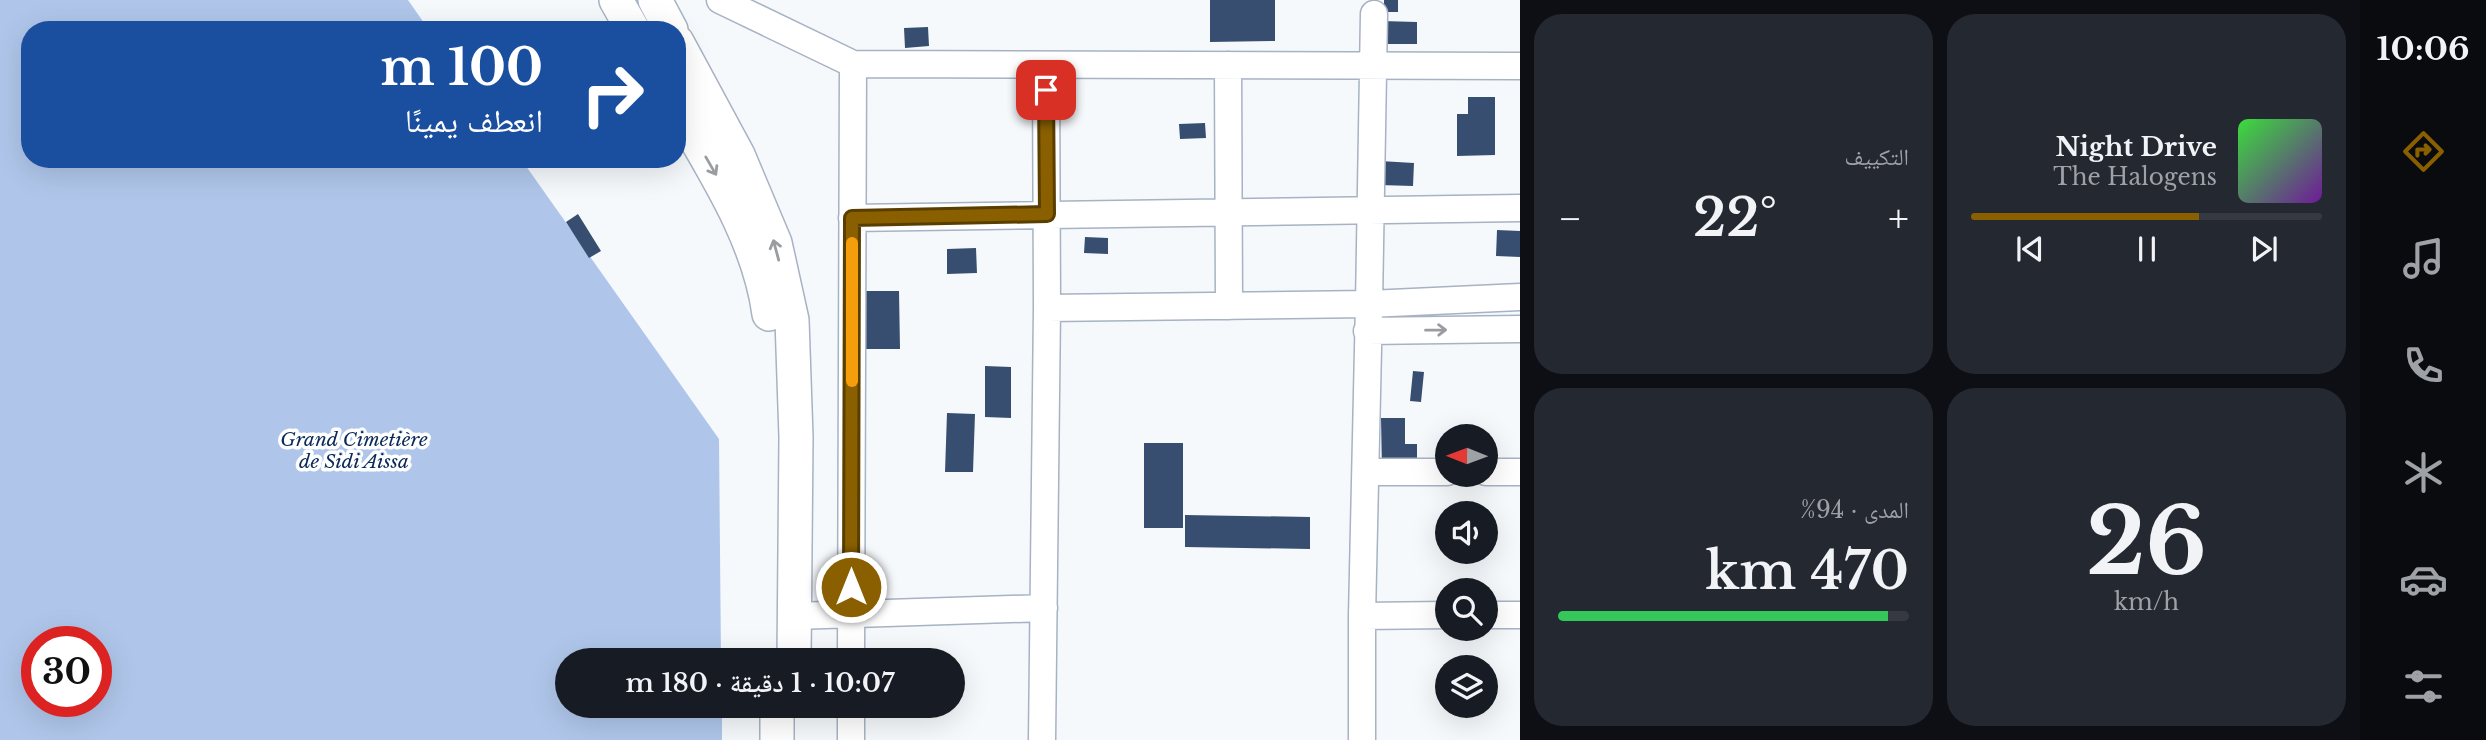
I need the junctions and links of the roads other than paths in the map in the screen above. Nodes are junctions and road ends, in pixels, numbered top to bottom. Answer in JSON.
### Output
{"nodes":[{"id":1,"x":616,"y":0,"type":"edge"},
{"id":2,"x":655,"y":0,"type":"edge"},
{"id":3,"x":720,"y":0,"type":"edge"},
{"id":4,"x":1374,"y":14,"type":"dead end"},
{"id":5,"x":628,"y":21,"type":"edge"},
{"id":6,"x":666,"y":21,"type":"edge"},
{"id":7,"x":686,"y":59,"type":"edge"},
{"id":8,"x":853,"y":64,"type":"junction"},
{"id":9,"x":1046,"y":65,"type":"junction"},
{"id":10,"x":1228,"y":65,"type":"junction"},
{"id":11,"x":1373,"y":66,"type":"junction"},
{"id":12,"x":1520,"y":66,"type":"edge"},
{"id":13,"x":686,"y":123,"type":"edge"},
{"id":14,"x":1520,"y":208,"type":"edge"},
{"id":15,"x":1370,"y":210,"type":"junction"},
{"id":16,"x":1229,"y":212,"type":"junction"},
{"id":17,"x":1047,"y":214,"type":"junction"},
{"id":18,"x":852,"y":218,"type":"junction"},
{"id":19,"x":1520,"y":297,"type":"edge"},
{"id":20,"x":1368,"y":304,"type":"junction"},
{"id":21,"x":1229,"y":306,"type":"junction"},
{"id":22,"x":1046,"y":308,"type":"junction"},
{"id":23,"x":1520,"y":329,"type":"edge"},
{"id":24,"x":1367,"y":331,"type":"junction"},
{"id":25,"x":1366,"y":472,"type":"junction"},
{"id":26,"x":1435,"y":472,"type":"edge"},
{"id":27,"x":1498,"y":472,"type":"edge"},
{"id":28,"x":1520,"y":472,"type":"edge"},
{"id":29,"x":1044,"y":608,"type":"junction"},
{"id":30,"x":851,"y":614,"type":"junction"},
{"id":31,"x":1435,"y":615,"type":"edge"},
{"id":32,"x":1498,"y":615,"type":"edge"},
{"id":33,"x":1520,"y":615,"type":"edge"},
{"id":34,"x":794,"y":616,"type":"junction"},
{"id":35,"x":1362,"y":616,"type":"junction"},
{"id":36,"x":778,"y":648,"type":"edge"},
{"id":37,"x":794,"y":648,"type":"edge"},
{"id":38,"x":851,"y":648,"type":"edge"},
{"id":39,"x":778,"y":718,"type":"edge"},
{"id":40,"x":794,"y":718,"type":"edge"},
{"id":41,"x":851,"y":718,"type":"edge"},
{"id":42,"x":777,"y":740,"type":"edge"},
{"id":43,"x":794,"y":740,"type":"edge"},
{"id":44,"x":851,"y":740,"type":"edge"},
{"id":45,"x":1042,"y":740,"type":"edge"},
{"id":46,"x":1362,"y":740,"type":"edge"}],
"edges":[{"from":1,"to":5,"type":"main road"},
{"from":2,"to":6,"type":"main road"},
{"from":3,"to":8,"type":"street"},
{"from":4,"to":11,"type":"street"},
{"from":34,"to":7,"type":"main road","one_way":true},
{"from":8,"to":9,"type":"street"},
{"from":8,"to":18,"type":"street"},
{"from":9,"to":10,"type":"street"},
{"from":9,"to":17,"type":"street"},
{"from":10,"to":11,"type":"street"},
{"from":10,"to":16,"type":"street"},
{"from":11,"to":12,"type":"street"},
{"from":11,"to":15,"type":"street"},
{"from":13,"to":36,"type":"main road","one_way":true},
{"from":14,"to":15,"type":"street"},
{"from":15,"to":16,"type":"street"},
{"from":15,"to":20,"type":"street"},
{"from":16,"to":17,"type":"street"},
{"from":16,"to":21,"type":"street"},
{"from":17,"to":18,"type":"street"},
{"from":17,"to":22,"type":"street"},
{"from":18,"to":30,"type":"street"},
{"from":19,"to":20,"type":"street"},
{"from":20,"to":21,"type":"street"},
{"from":20,"to":24,"type":"street"},
{"from":21,"to":22,"type":"street"},
{"from":22,"to":29,"type":"street"},
{"from":24,"to":23,"type":"street","one_way":true},
{"from":24,"to":25,"type":"street"},
{"from":25,"to":26,"type":"street"},
{"from":25,"to":35,"type":"street"},
{"from":27,"to":28,"type":"street"},
{"from":29,"to":30,"type":"street"},
{"from":29,"to":45,"type":"street"},
{"from":30,"to":34,"type":"street"},
{"from":30,"to":38,"type":"street"},
{"from":31,"to":35,"type":"street"},
{"from":32,"to":33,"type":"street"},
{"from":34,"to":37,"type":"main road"},
{"from":35,"to":46,"type":"street"},
{"from":39,"to":42,"type":"main road"},
{"from":40,"to":43,"type":"main road"},
{"from":41,"to":44,"type":"street"}]}
